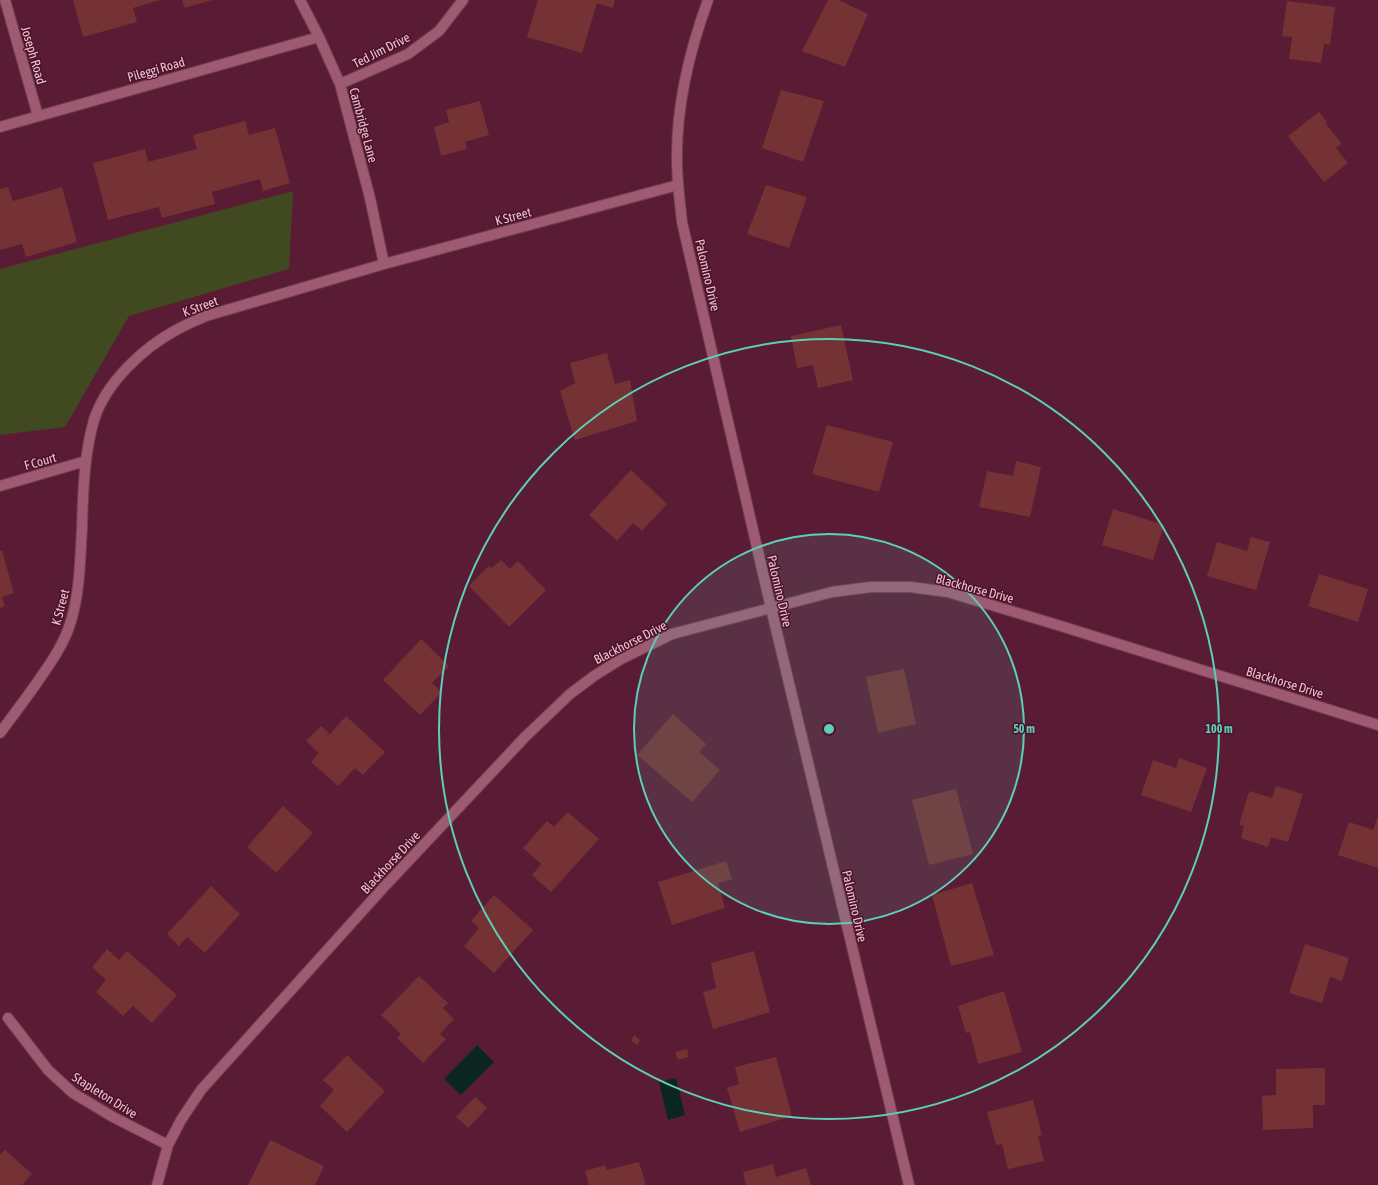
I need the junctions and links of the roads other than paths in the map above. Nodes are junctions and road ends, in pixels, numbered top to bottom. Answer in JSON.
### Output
{"nodes":[{"id":1,"x":5,"y":0,"type":"edge"},
{"id":2,"x":300,"y":0,"type":"edge"},
{"id":3,"x":463,"y":0,"type":"edge"},
{"id":4,"x":708,"y":0,"type":"edge"},
{"id":5,"x":319,"y":37,"type":"junction"},
{"id":6,"x":340,"y":84,"type":"junction"},
{"id":7,"x":38,"y":116,"type":"junction"},
{"id":8,"x":0,"y":127,"type":"edge"},
{"id":9,"x":678,"y":185,"type":"junction"},
{"id":10,"x":384,"y":264,"type":"junction"},
{"id":11,"x":86,"y":461,"type":"junction"},
{"id":12,"x":0,"y":486,"type":"edge"},
{"id":13,"x":771,"y":608,"type":"junction"},
{"id":14,"x":1378,"y":725,"type":"edge"},
{"id":15,"x":0,"y":733,"type":"edge"},
{"id":16,"x":8,"y":1018,"type":"dead end"},
{"id":17,"x":168,"y":1145,"type":"junction"},
{"id":18,"x":157,"y":1185,"type":"edge"},
{"id":19,"x":909,"y":1185,"type":"edge"}],
"edges":[{"from":1,"to":7,"type":"street","name":"Joseph Road"},
{"from":2,"to":5,"type":"street","name":"Cambridge Lane"},
{"from":3,"to":6,"type":"street","name":"Ted Jim Drive"},
{"from":4,"to":9,"type":"street","name":"Palomino Drive"},
{"from":5,"to":6,"type":"street","name":"Cambridge Lane"},
{"from":5,"to":7,"type":"street","name":"Pileggi Road"},
{"from":6,"to":10,"type":"street","name":"Cambridge Lane"},
{"from":7,"to":8,"type":"street","name":"Pileggi Road"},
{"from":9,"to":10,"type":"street","name":"K Street"},
{"from":9,"to":13,"type":"street","name":"Palomino Drive"},
{"from":10,"to":11,"type":"street","name":"K Street"},
{"from":11,"to":12,"type":"street","name":"F Court"},
{"from":11,"to":15,"type":"street","name":"K Street"},
{"from":13,"to":14,"type":"street","name":"Blackhorse Drive"},
{"from":13,"to":17,"type":"street","name":"Blackhorse Drive"},
{"from":13,"to":19,"type":"street","name":"Palomino Drive"},
{"from":16,"to":17,"type":"street","name":"Stapleton Drive"},
{"from":17,"to":18,"type":"street","name":"Blackhorse Drive"}]}
